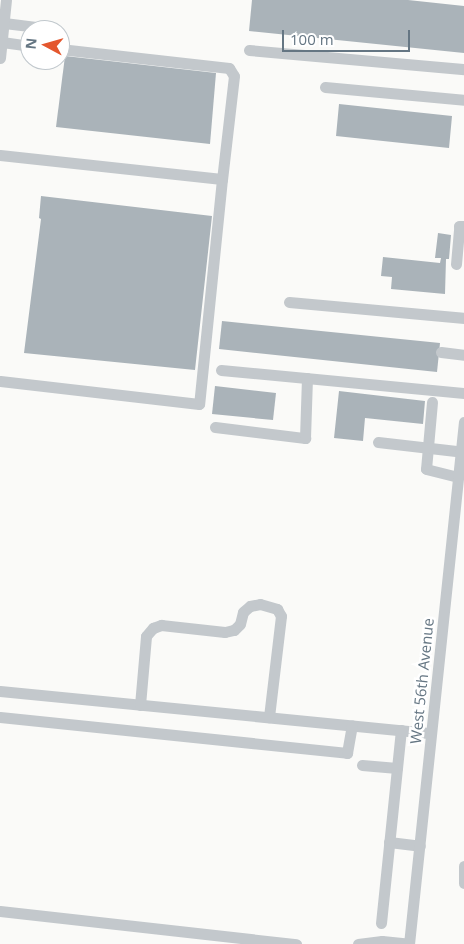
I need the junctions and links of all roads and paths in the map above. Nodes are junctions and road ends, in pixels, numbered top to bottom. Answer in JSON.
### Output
{"nodes":[{"id":1,"x":6,"y":0,"type":"edge"},
{"id":2,"x":4,"y":23,"type":"junction"},
{"id":3,"x":20,"y":24,"type":"edge"},
{"id":4,"x":2,"y":42,"type":"junction"},
{"id":5,"x":20,"y":45,"type":"edge"},
{"id":6,"x":70,"y":50,"type":"edge"},
{"id":7,"x":249,"y":50,"type":"dead end"},
{"id":8,"x":0,"y":58,"type":"edge"},
{"id":9,"x":464,"y":69,"type":"edge"},
{"id":10,"x":325,"y":86,"type":"dead end"},
{"id":11,"x":464,"y":100,"type":"edge"},
{"id":12,"x":0,"y":155,"type":"edge"},
{"id":13,"x":222,"y":179,"type":"junction"},
{"id":14,"x":464,"y":226,"type":"edge"},
{"id":15,"x":456,"y":264,"type":"dead end"},
{"id":16,"x":289,"y":302,"type":"dead end"},
{"id":17,"x":464,"y":318,"type":"edge"},
{"id":18,"x":441,"y":352,"type":"dead end"},
{"id":19,"x":464,"y":355,"type":"edge"},
{"id":20,"x":221,"y":370,"type":"dead end"},
{"id":21,"x":307,"y":378,"type":"junction"},
{"id":22,"x":0,"y":380,"type":"edge"},
{"id":23,"x":464,"y":392,"type":"edge"},
{"id":24,"x":432,"y":402,"type":"dead end"},
{"id":25,"x":464,"y":422,"type":"edge"},
{"id":26,"x":214,"y":426,"type":"dead end"},
{"id":27,"x":378,"y":442,"type":"dead end"},
{"id":28,"x":427,"y":448,"type":"junction"},
{"id":29,"x":462,"y":451,"type":"edge"},
{"id":30,"x":458,"y":476,"type":"junction"},
{"id":31,"x":0,"y":691,"type":"edge"},
{"id":32,"x":140,"y":705,"type":"junction"},
{"id":33,"x":0,"y":717,"type":"edge"},
{"id":34,"x":269,"y":717,"type":"junction"},
{"id":35,"x":352,"y":725,"type":"junction"},
{"id":36,"x":400,"y":730,"type":"junction"},
{"id":37,"x":431,"y":733,"type":"junction"},
{"id":38,"x":362,"y":765,"type":"dead end"},
{"id":39,"x":397,"y":768,"type":"junction"},
{"id":40,"x":389,"y":842,"type":"junction"},
{"id":41,"x":420,"y":846,"type":"junction"},
{"id":42,"x":464,"y":866,"type":"edge"},
{"id":43,"x":464,"y":883,"type":"edge"},
{"id":44,"x":0,"y":910,"type":"edge"},
{"id":45,"x":381,"y":922,"type":"dead end"},
{"id":46,"x":296,"y":944,"type":"edge"},
{"id":47,"x":358,"y":944,"type":"edge"},
{"id":48,"x":409,"y":944,"type":"edge"}],
"edges":[{"from":1,"to":2,"type":"street"},
{"from":2,"to":3,"type":"street"},
{"from":2,"to":4,"type":"street"},
{"from":4,"to":5,"type":"street"},
{"from":4,"to":8,"type":"street"},
{"from":6,"to":13,"type":"street"},
{"from":7,"to":9,"type":"street"},
{"from":10,"to":11,"type":"street"},
{"from":12,"to":13,"type":"street"},
{"from":13,"to":22,"type":"street"},
{"from":14,"to":15,"type":"street"},
{"from":16,"to":17,"type":"street"},
{"from":18,"to":19,"type":"street"},
{"from":20,"to":21,"type":"street"},
{"from":21,"to":23,"type":"street"},
{"from":21,"to":26,"type":"street"},
{"from":24,"to":28,"type":"street"},
{"from":25,"to":29,"type":"street","name":"West 56th Avenue"},
{"from":27,"to":28,"type":"street"},
{"from":28,"to":29,"type":"street"},
{"from":28,"to":30,"type":"street"},
{"from":29,"to":30,"type":"street","name":"West 56th Avenue"},
{"from":30,"to":37,"type":"street","name":"West 56th Avenue"},
{"from":31,"to":32,"type":"street"},
{"from":32,"to":34,"type":"street"},
{"from":32,"to":34,"type":"street"},
{"from":33,"to":35,"type":"street"},
{"from":34,"to":35,"type":"street"},
{"from":35,"to":36,"type":"street"},
{"from":36,"to":37,"type":"street"},
{"from":36,"to":39,"type":"street"},
{"from":37,"to":41,"type":"street","name":"West 56th Avenue"},
{"from":38,"to":39,"type":"street"},
{"from":39,"to":40,"type":"street"},
{"from":40,"to":41,"type":"street"},
{"from":40,"to":45,"type":"street"},
{"from":41,"to":48,"type":"street","name":"West 56th Avenue"},
{"from":42,"to":43,"type":"street"},
{"from":44,"to":46,"type":"street"},
{"from":47,"to":48,"type":"street"}]}
